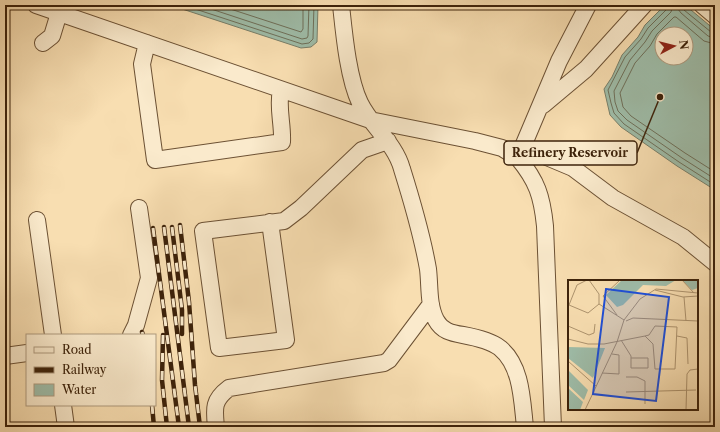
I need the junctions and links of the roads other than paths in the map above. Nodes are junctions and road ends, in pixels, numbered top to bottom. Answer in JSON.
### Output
{"nodes":[{"id":1,"x":340,"y":5,"type":"edge"},
{"id":2,"x":588,"y":5,"type":"edge"},
{"id":3,"x":644,"y":5,"type":"edge"},
{"id":4,"x":702,"y":5,"type":"edge"},
{"id":5,"x":50,"y":8,"type":"edge"},
{"id":6,"x":715,"y":16,"type":"edge"},
{"id":7,"x":43,"y":42,"type":"dead end"},
{"id":8,"x":147,"y":43,"type":"junction"},
{"id":9,"x":281,"y":90,"type":"junction"},
{"id":10,"x":538,"y":108,"type":"junction"},
{"id":11,"x":370,"y":120,"type":"junction"},
{"id":12,"x":388,"y":141,"type":"junction"},
{"id":13,"x":521,"y":152,"type":"junction"},
{"id":14,"x":139,"y":208,"type":"dead end"},
{"id":15,"x":37,"y":220,"type":"dead end"},
{"id":16,"x":270,"y":222,"type":"junction"},
{"id":17,"x":715,"y":263,"type":"edge"},
{"id":18,"x":431,"y":304,"type":"junction"},
{"id":19,"x":53,"y":334,"type":"edge"},
{"id":20,"x":132,"y":334,"type":"edge"},
{"id":21,"x":26,"y":353,"type":"edge"},
{"id":22,"x":5,"y":356,"type":"edge"},
{"id":23,"x":63,"y":406,"type":"edge"},
{"id":24,"x":66,"y":427,"type":"edge"},
{"id":25,"x":216,"y":427,"type":"edge"},
{"id":26,"x":525,"y":427,"type":"edge"},
{"id":27,"x":553,"y":427,"type":"edge"}],
"edges":[{"from":1,"to":11,"type":"lane"},
{"from":2,"to":10,"type":"lane"},
{"from":3,"to":10,"type":"lane"},
{"from":4,"to":6,"type":"lane"},
{"from":5,"to":7,"type":"lane"},
{"from":5,"to":8,"type":"lane"},
{"from":8,"to":9,"type":"lane"},
{"from":8,"to":9,"type":"lane"},
{"from":9,"to":11,"type":"lane"},
{"from":10,"to":13,"type":"lane"},
{"from":11,"to":12,"type":"lane"},
{"from":11,"to":13,"type":"lane"},
{"from":12,"to":16,"type":"lane"},
{"from":12,"to":18,"type":"lane"},
{"from":13,"to":17,"type":"lane"},
{"from":13,"to":27,"type":"lane"},
{"from":14,"to":20,"type":"lane"},
{"from":15,"to":19,"type":"lane"},
{"from":16,"to":16,"type":"lane"},
{"from":18,"to":25,"type":"lane"},
{"from":18,"to":26,"type":"lane"},
{"from":21,"to":22,"type":"lane"},
{"from":23,"to":24,"type":"lane"}]}
